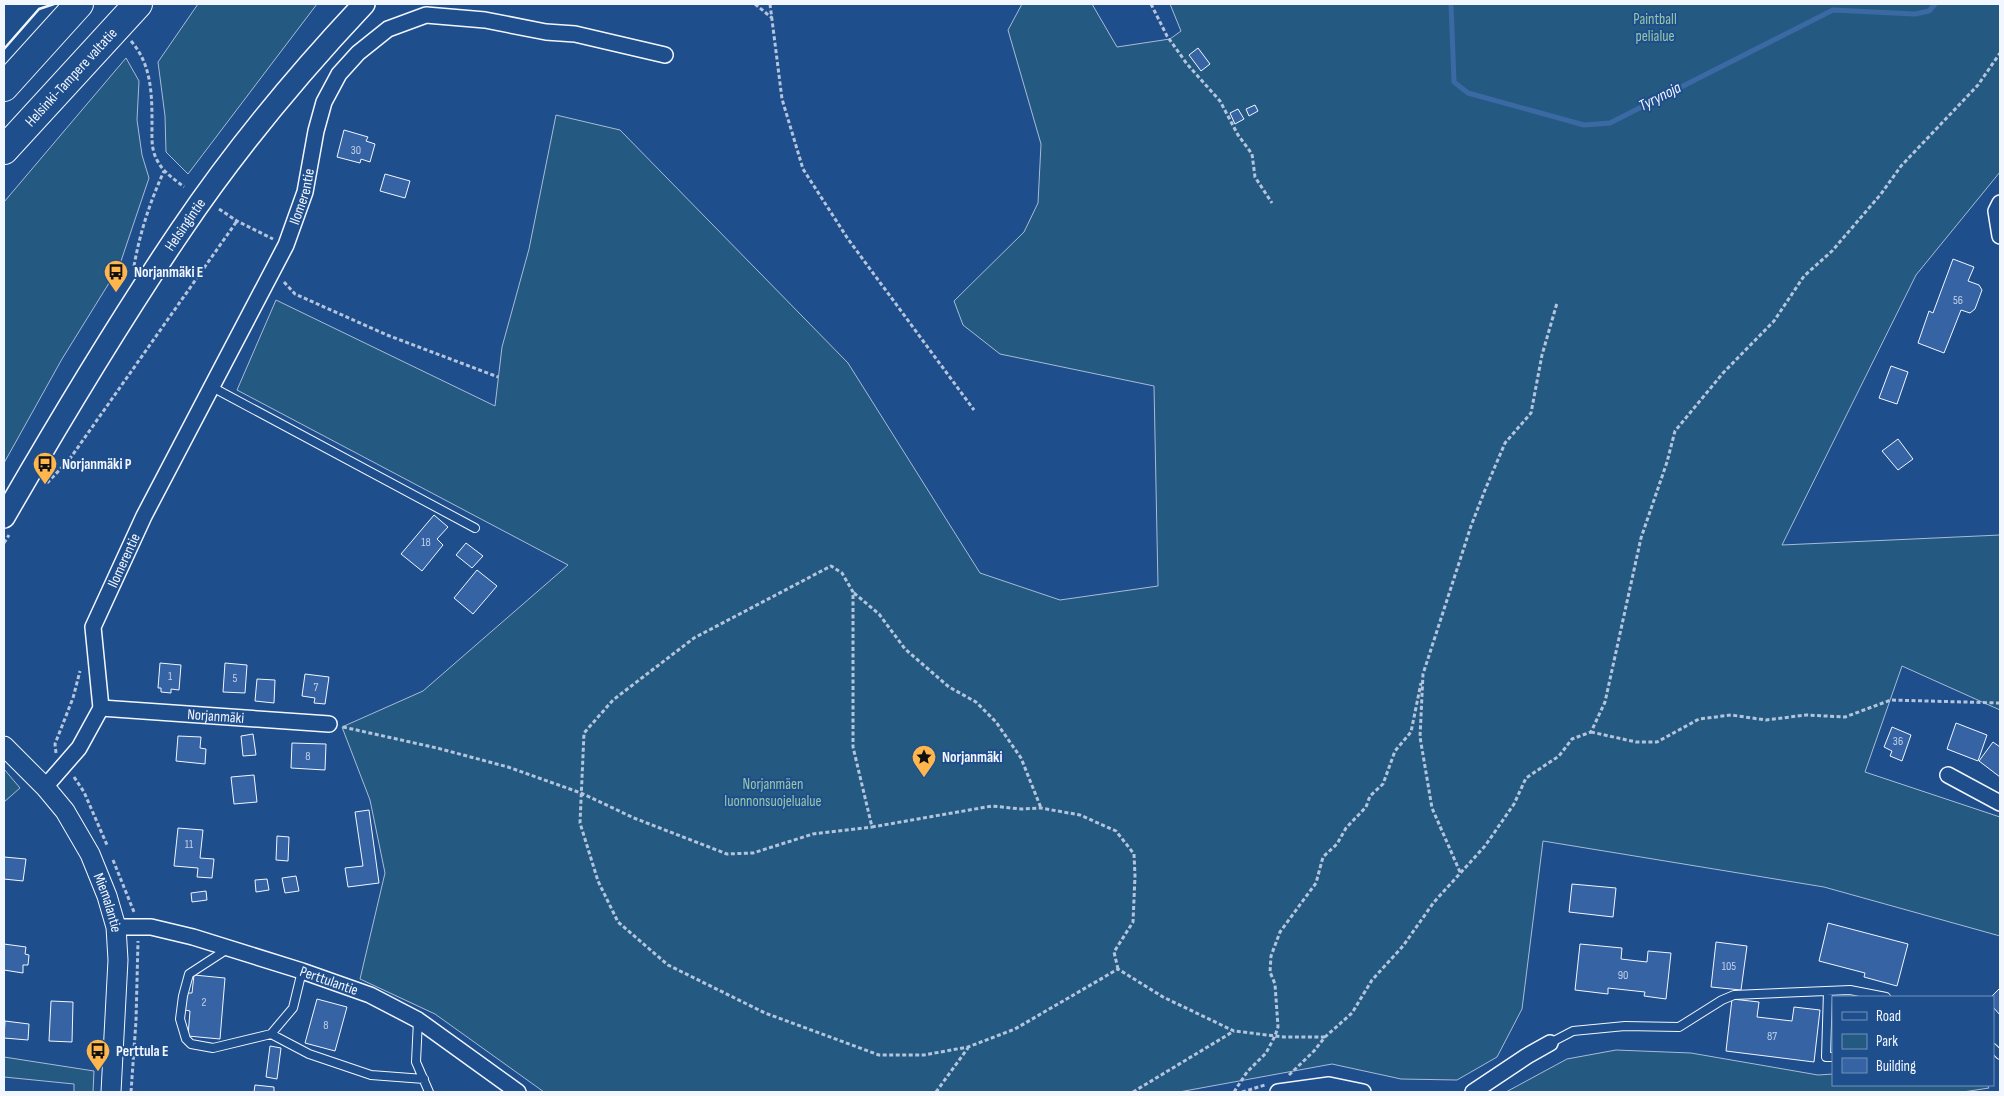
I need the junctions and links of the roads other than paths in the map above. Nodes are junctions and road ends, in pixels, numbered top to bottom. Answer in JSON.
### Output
{"nodes":[{"id":1,"x":79,"y":4,"type":"edge"},
{"id":2,"x":138,"y":4,"type":"edge"},
{"id":3,"x":364,"y":4,"type":"edge"},
{"id":4,"x":665,"y":55,"type":"dead end"},
{"id":5,"x":4,"y":87,"type":"edge"},
{"id":6,"x":4,"y":150,"type":"edge"},
{"id":7,"x":2000,"y":203,"type":"edge"},
{"id":8,"x":2000,"y":236,"type":"edge"},
{"id":9,"x":212,"y":388,"type":"junction"},
{"id":10,"x":9,"y":522,"type":"edge"},
{"id":11,"x":475,"y":528,"type":"dead end"},
{"id":12,"x":101,"y":708,"type":"junction"},
{"id":13,"x":329,"y":724,"type":"road end"},
{"id":14,"x":4,"y":746,"type":"edge"},
{"id":15,"x":1948,"y":774,"type":"dead end"},
{"id":16,"x":45,"y":787,"type":"junction"},
{"id":17,"x":2000,"y":802,"type":"edge"},
{"id":18,"x":116,"y":927,"type":"junction"},
{"id":19,"x":229,"y":948,"type":"junction"},
{"id":20,"x":302,"y":971,"type":"junction"},
{"id":21,"x":1828,"y":991,"type":"junction"},
{"id":22,"x":1881,"y":996,"type":"edge"},
{"id":23,"x":418,"y":1020,"type":"junction"},
{"id":24,"x":271,"y":1034,"type":"junction"},
{"id":25,"x":1550,"y":1043,"type":"joint"},
{"id":26,"x":1832,"y":1057,"type":"edge"},
{"id":27,"x":424,"y":1079,"type":"junction"},
{"id":28,"x":1283,"y":1091,"type":"edge"},
{"id":29,"x":111,"y":1092,"type":"edge"},
{"id":30,"x":429,"y":1092,"type":"edge"},
{"id":31,"x":518,"y":1092,"type":"edge"},
{"id":32,"x":1363,"y":1092,"type":"edge"},
{"id":33,"x":1473,"y":1092,"type":"edge"}],
"edges":[{"from":1,"to":5,"type":"highway"},
{"from":2,"to":6,"type":"highway","name":"Helsinki-Tampere valtatie"},
{"from":3,"to":10,"type":"main road","name":"Helsingintie"},
{"from":4,"to":9,"type":"street","name":"Ilomerentie"},
{"from":7,"to":8,"type":"street"},
{"from":9,"to":11,"type":"lane"},
{"from":9,"to":12,"type":"street","name":"Ilomerentie"},
{"from":12,"to":13,"type":"street","name":"Norjanmäki"},
{"from":12,"to":16,"type":"street"},
{"from":14,"to":16,"type":"street","name":"Miemalantie"},
{"from":15,"to":17,"type":"street"},
{"from":16,"to":18,"type":"street","name":"Miemalantie"},
{"from":18,"to":19,"type":"street","name":"Perttulantie"},
{"from":18,"to":29,"type":"street","name":"Miemalantie"},
{"from":19,"to":20,"type":"street","name":"Perttulantie"},
{"from":19,"to":24,"type":"lane"},
{"from":20,"to":23,"type":"street","name":"Perttulantie"},
{"from":20,"to":24,"type":"lane"},
{"from":21,"to":22,"type":"lane"},
{"from":21,"to":25,"type":"lane"},
{"from":21,"to":26,"type":"lane"},
{"from":23,"to":27,"type":"lane"},
{"from":23,"to":31,"type":"street","name":"Perttulantie"},
{"from":24,"to":27,"type":"lane"},
{"from":25,"to":33,"type":"street"},
{"from":27,"to":30,"type":"lane"},
{"from":28,"to":32,"type":"street"}]}
